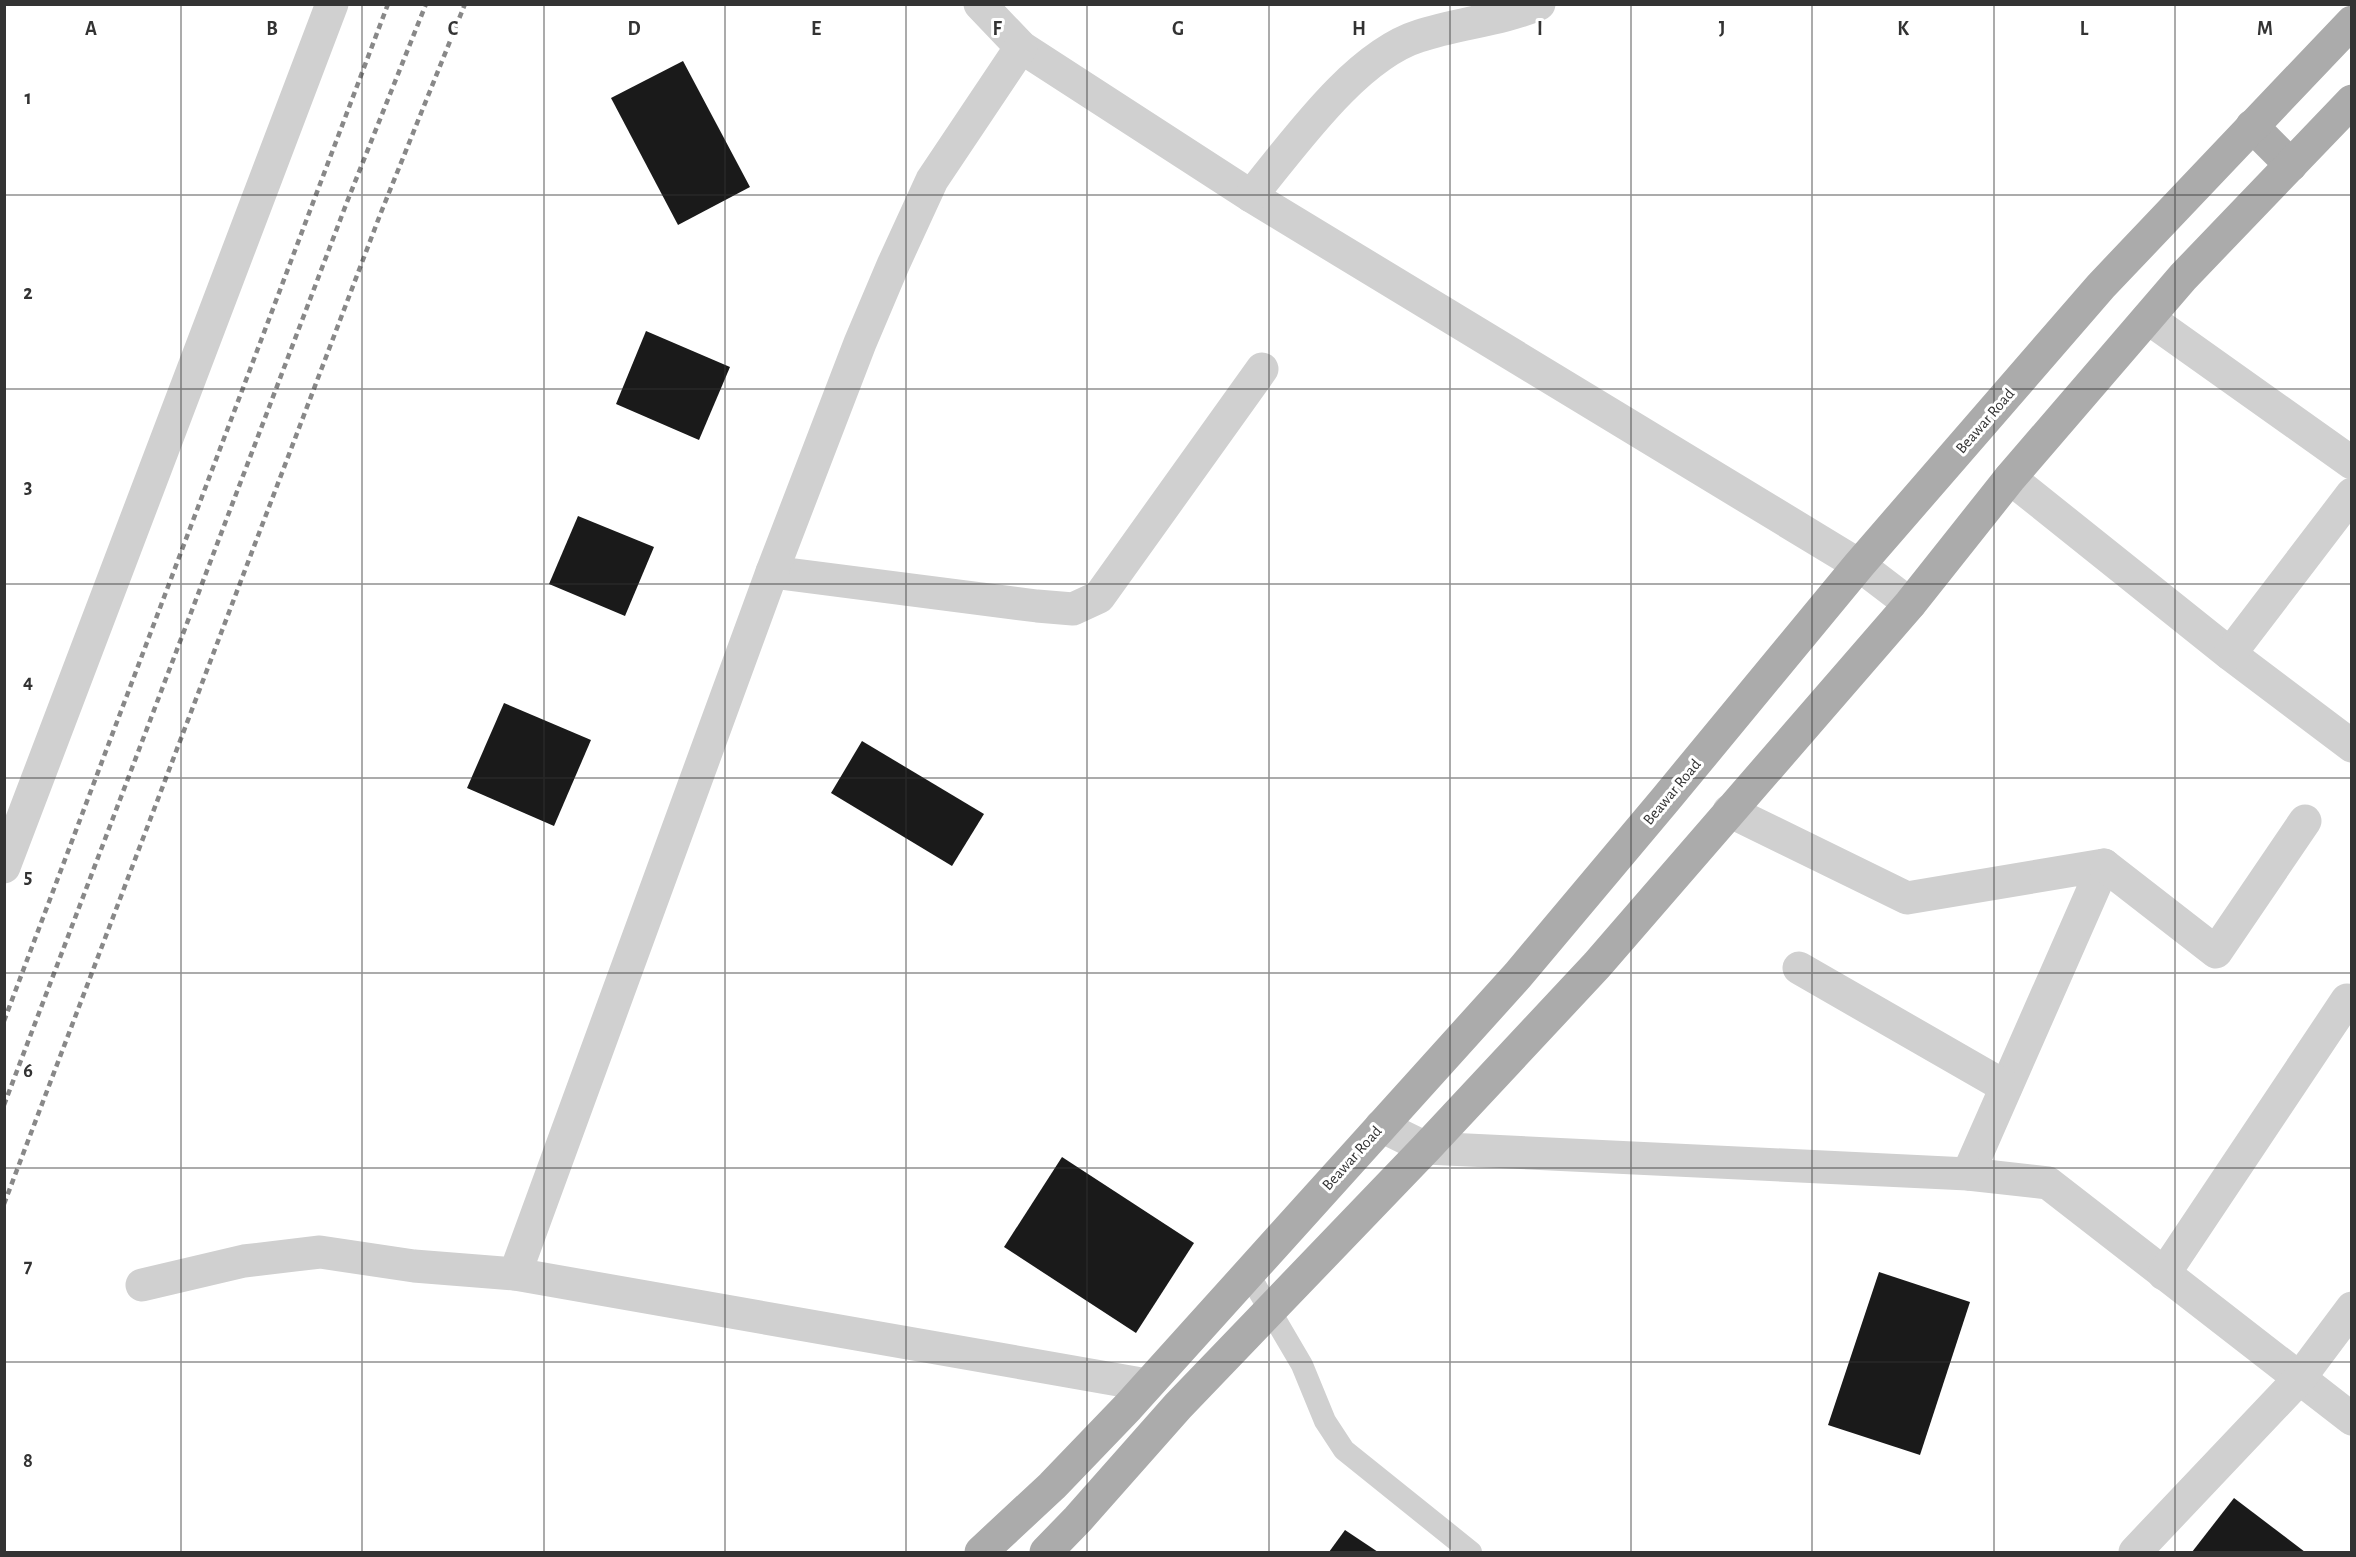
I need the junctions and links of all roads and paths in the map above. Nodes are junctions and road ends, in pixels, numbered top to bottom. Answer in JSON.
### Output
{"nodes":[{"id":1,"x":332,"y":4,"type":"edge"},
{"id":2,"x":980,"y":4,"type":"edge"},
{"id":3,"x":1539,"y":4,"type":"edge"},
{"id":4,"x":2352,"y":22,"type":"edge"},
{"id":5,"x":1021,"y":47,"type":"junction"},
{"id":6,"x":2352,"y":101,"type":"edge"},
{"id":7,"x":2252,"y":126,"type":"junction"},
{"id":8,"x":2291,"y":165,"type":"junction"},
{"id":9,"x":1251,"y":196,"type":"junction"},
{"id":10,"x":2148,"y":318,"type":"junction"},
{"id":11,"x":1262,"y":369,"type":"dead end"},
{"id":12,"x":2352,"y":463,"type":"edge"},
{"id":13,"x":2010,"y":478,"type":"junction"},
{"id":14,"x":2352,"y":494,"type":"edge"},
{"id":15,"x":1858,"y":565,"type":"junction"},
{"id":16,"x":772,"y":572,"type":"junction"},
{"id":17,"x":1910,"y":604,"type":"junction"},
{"id":18,"x":2230,"y":654,"type":"junction"},
{"id":19,"x":2352,"y":746,"type":"edge"},
{"id":20,"x":1729,"y":811,"type":"junction"},
{"id":21,"x":2305,"y":821,"type":"dead end"},
{"id":22,"x":2104,"y":865,"type":"junction"},
{"id":23,"x":4,"y":867,"type":"edge"},
{"id":24,"x":1799,"y":968,"type":"dead end"},
{"id":25,"x":2347,"y":1000,"type":"dead end"},
{"id":26,"x":2006,"y":1087,"type":"junction"},
{"id":27,"x":1381,"y":1126,"type":"junction"},
{"id":28,"x":1426,"y":1148,"type":"junction"},
{"id":29,"x":1968,"y":1174,"type":"junction"},
{"id":30,"x":1248,"y":1273,"type":"junction"},
{"id":31,"x":515,"y":1274,"type":"junction"},
{"id":32,"x":2164,"y":1274,"type":"junction"},
{"id":33,"x":142,"y":1285,"type":"dead end"},
{"id":34,"x":1269,"y":1308,"type":"junction"},
{"id":35,"x":2352,"y":1308,"type":"edge"},
{"id":36,"x":2299,"y":1379,"type":"junction"},
{"id":37,"x":1138,"y":1396,"type":"junction"},
{"id":38,"x":2352,"y":1419,"type":"edge"},
{"id":39,"x":981,"y":1552,"type":"edge"},
{"id":40,"x":1046,"y":1552,"type":"edge"},
{"id":41,"x":1471,"y":1552,"type":"edge"},
{"id":42,"x":2135,"y":1552,"type":"edge"}],
"edges":[{"from":1,"to":23,"type":"street"},
{"from":2,"to":5,"type":"street"},
{"from":3,"to":9,"type":"street"},
{"from":4,"to":7,"type":"main road","name":"Beawar Road"},
{"from":5,"to":9,"type":"street"},
{"from":5,"to":16,"type":"street"},
{"from":6,"to":8,"type":"main road"},
{"from":7,"to":8,"type":"main road"},
{"from":7,"to":15,"type":"main road","name":"Beawar Road"},
{"from":8,"to":10,"type":"main road"},
{"from":9,"to":15,"type":"street"},
{"from":10,"to":12,"type":"street"},
{"from":10,"to":13,"type":"main road"},
{"from":11,"to":16,"type":"street"},
{"from":13,"to":17,"type":"main road"},
{"from":13,"to":18,"type":"street"},
{"from":14,"to":18,"type":"street"},
{"from":15,"to":17,"type":"street"},
{"from":15,"to":27,"type":"main road","name":"Beawar Road"},
{"from":16,"to":31,"type":"street"},
{"from":17,"to":20,"type":"main road"},
{"from":18,"to":19,"type":"street"},
{"from":20,"to":22,"type":"street"},
{"from":20,"to":28,"type":"main road"},
{"from":21,"to":22,"type":"street"},
{"from":22,"to":26,"type":"street"},
{"from":24,"to":26,"type":"street"},
{"from":25,"to":32,"type":"street"},
{"from":26,"to":29,"type":"street"},
{"from":27,"to":28,"type":"street"},
{"from":27,"to":30,"type":"main road","name":"Beawar Road"},
{"from":28,"to":29,"type":"street"},
{"from":28,"to":34,"type":"main road"},
{"from":29,"to":32,"type":"street"},
{"from":30,"to":34,"type":"lane"},
{"from":30,"to":37,"type":"main road","name":"Beawar Road"},
{"from":31,"to":33,"type":"street"},
{"from":31,"to":37,"type":"street"},
{"from":32,"to":36,"type":"street"},
{"from":34,"to":40,"type":"main road"},
{"from":34,"to":41,"type":"lane"},
{"from":35,"to":36,"type":"street"},
{"from":36,"to":38,"type":"street"},
{"from":36,"to":42,"type":"street"},
{"from":37,"to":39,"type":"main road","name":"Beawar Road"}]}
